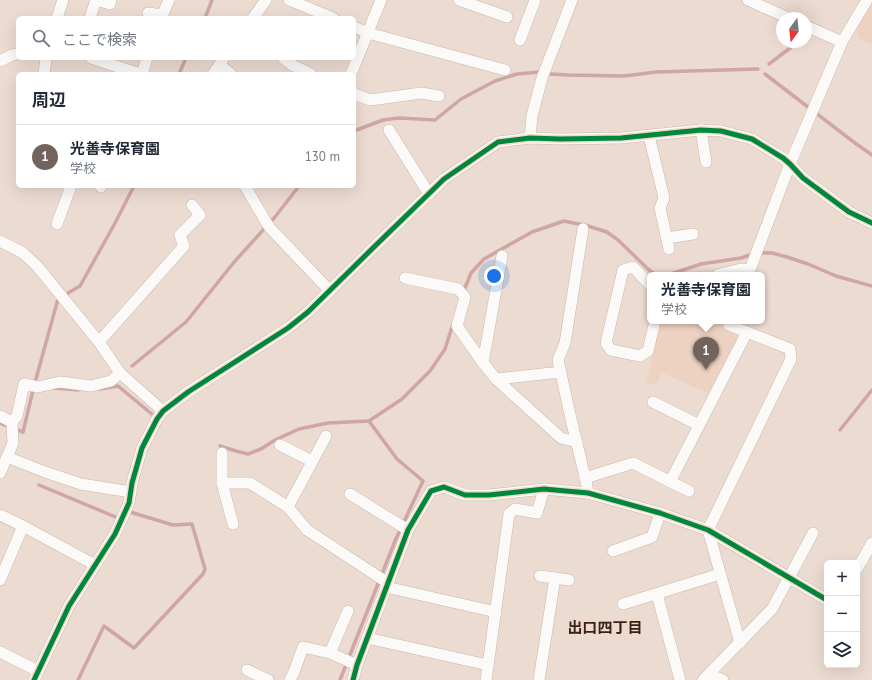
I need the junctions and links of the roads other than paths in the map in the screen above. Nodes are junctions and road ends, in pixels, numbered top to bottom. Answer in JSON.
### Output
{"nodes":[{"id":1,"x":63,"y":0,"type":"edge"},
{"id":2,"x":111,"y":0,"type":"edge"},
{"id":3,"x":169,"y":0,"type":"edge"},
{"id":4,"x":266,"y":0,"type":"edge"},
{"id":5,"x":289,"y":0,"type":"edge"},
{"id":6,"x":380,"y":0,"type":"edge"},
{"id":7,"x":459,"y":0,"type":"edge"},
{"id":8,"x":535,"y":0,"type":"edge"},
{"id":9,"x":572,"y":0,"type":"edge"},
{"id":10,"x":748,"y":0,"type":"edge"},
{"id":11,"x":867,"y":0,"type":"edge"},
{"id":12,"x":148,"y":13,"type":"dead end"},
{"id":13,"x":776,"y":13,"type":"edge"},
{"id":14,"x":58,"y":16,"type":"edge"},
{"id":15,"x":91,"y":16,"type":"edge"},
{"id":16,"x":158,"y":16,"type":"edge"},
{"id":17,"x":162,"y":16,"type":"edge"},
{"id":18,"x":254,"y":16,"type":"edge"},
{"id":19,"x":328,"y":16,"type":"edge"},
{"id":20,"x":507,"y":17,"type":"dead end"},
{"id":21,"x":356,"y":28,"type":"edge"},
{"id":22,"x":812,"y":29,"type":"edge"},
{"id":23,"x":368,"y":32,"type":"junction"},
{"id":24,"x":520,"y":40,"type":"dead end"},
{"id":25,"x":842,"y":42,"type":"junction"},
{"id":26,"x":16,"y":54,"type":"edge"},
{"id":27,"x":46,"y":60,"type":"edge"},
{"id":28,"x":95,"y":60,"type":"edge"},
{"id":29,"x":146,"y":60,"type":"edge"},
{"id":30,"x":286,"y":60,"type":"edge"},
{"id":31,"x":0,"y":61,"type":"edge"},
{"id":32,"x":219,"y":66,"type":"edge"},
{"id":33,"x":113,"y":70,"type":"edge"},
{"id":34,"x":505,"y":70,"type":"dead end"},
{"id":35,"x":44,"y":72,"type":"edge"},
{"id":36,"x":127,"y":72,"type":"edge"},
{"id":37,"x":142,"y":72,"type":"edge"},
{"id":38,"x":227,"y":72,"type":"edge"},
{"id":39,"x":306,"y":72,"type":"edge"},
{"id":40,"x":352,"y":72,"type":"edge"},
{"id":41,"x":356,"y":95,"type":"edge"},
{"id":42,"x":439,"y":96,"type":"dead end"},
{"id":43,"x":389,"y":130,"type":"dead end"},
{"id":44,"x":701,"y":130,"type":"junction"},
{"id":45,"x":649,"y":136,"type":"junction"},
{"id":46,"x":530,"y":138,"type":"junction"},
{"id":47,"x":706,"y":162,"type":"dead end"},
{"id":48,"x":790,"y":164,"type":"junction"},
{"id":49,"x":70,"y":188,"type":"edge"},
{"id":50,"x":246,"y":188,"type":"edge"},
{"id":51,"x":429,"y":194,"type":"junction"},
{"id":52,"x":192,"y":205,"type":"dead end"},
{"id":53,"x":872,"y":222,"type":"edge"},
{"id":54,"x":57,"y":224,"type":"dead end"},
{"id":55,"x":583,"y":229,"type":"dead end"},
{"id":56,"x":692,"y":234,"type":"dead end"},
{"id":57,"x":0,"y":241,"type":"edge"},
{"id":58,"x":502,"y":256,"type":"dead end"},
{"id":59,"x":729,"y":272,"type":"edge"},
{"id":60,"x":746,"y":272,"type":"edge"},
{"id":61,"x":748,"y":272,"type":"edge"},
{"id":62,"x":405,"y":278,"type":"dead end"},
{"id":63,"x":647,"y":281,"type":"edge"},
{"id":64,"x":330,"y":291,"type":"junction"},
{"id":65,"x":654,"y":324,"type":"edge"},
{"id":66,"x":729,"y":324,"type":"edge"},
{"id":67,"x":747,"y":332,"type":"junction"},
{"id":68,"x":99,"y":342,"type":"junction"},
{"id":69,"x":483,"y":363,"type":"junction"},
{"id":70,"x":561,"y":372,"type":"junction"},
{"id":71,"x":120,"y":373,"type":"junction"},
{"id":72,"x":496,"y":379,"type":"junction"},
{"id":73,"x":653,"y":402,"type":"dead end"},
{"id":74,"x":163,"y":411,"type":"junction"},
{"id":75,"x":0,"y":416,"type":"edge"},
{"id":76,"x":12,"y":422,"type":"junction"},
{"id":77,"x":699,"y":425,"type":"junction"},
{"id":78,"x":326,"y":436,"type":"dead end"},
{"id":79,"x":577,"y":442,"type":"junction"},
{"id":80,"x":280,"y":445,"type":"dead end"},
{"id":81,"x":222,"y":453,"type":"dead end"},
{"id":82,"x":7,"y":457,"type":"junction"},
{"id":83,"x":312,"y":460,"type":"junction"},
{"id":84,"x":0,"y":473,"type":"edge"},
{"id":85,"x":586,"y":478,"type":"junction"},
{"id":86,"x":670,"y":482,"type":"junction"},
{"id":87,"x":222,"y":483,"type":"junction"},
{"id":88,"x":544,"y":489,"type":"junction"},
{"id":89,"x":689,"y":491,"type":"dead end"},
{"id":90,"x":131,"y":492,"type":"junction"},
{"id":91,"x":588,"y":493,"type":"junction"},
{"id":92,"x":350,"y":494,"type":"dead end"},
{"id":93,"x":288,"y":506,"type":"junction"},
{"id":94,"x":660,"y":513,"type":"junction"},
{"id":95,"x":0,"y":515,"type":"edge"},
{"id":96,"x":233,"y":524,"type":"dead end"},
{"id":97,"x":23,"y":526,"type":"junction"},
{"id":98,"x":408,"y":530,"type":"junction"},
{"id":99,"x":708,"y":530,"type":"junction"},
{"id":100,"x":813,"y":533,"type":"dead end"},
{"id":101,"x":872,"y":543,"type":"edge"},
{"id":102,"x":613,"y":551,"type":"dead end"},
{"id":103,"x":860,"y":564,"type":"edge"},
{"id":104,"x":95,"y":565,"type":"junction"},
{"id":105,"x":720,"y":574,"type":"junction"},
{"id":106,"x":540,"y":576,"type":"dead end"},
{"id":107,"x":1,"y":577,"type":"edge"},
{"id":108,"x":555,"y":578,"type":"junction"},
{"id":109,"x":789,"y":578,"type":"junction"},
{"id":110,"x":569,"y":580,"type":"dead end"},
{"id":111,"x":387,"y":585,"type":"junction"},
{"id":112,"x":657,"y":594,"type":"junction"},
{"id":113,"x":824,"y":598,"type":"edge"},
{"id":114,"x":623,"y":604,"type":"dead end"},
{"id":115,"x":348,"y":611,"type":"dead end"},
{"id":116,"x":496,"y":612,"type":"junction"},
{"id":117,"x":367,"y":638,"type":"junction"},
{"id":118,"x":740,"y":643,"type":"junction"},
{"id":119,"x":0,"y":652,"type":"edge"},
{"id":120,"x":330,"y":653,"type":"junction"},
{"id":121,"x":357,"y":665,"type":"junction"},
{"id":122,"x":488,"y":665,"type":"junction"},
{"id":123,"x":247,"y":670,"type":"dead end"},
{"id":124,"x":36,"y":675,"type":"edge"},
{"id":125,"x":706,"y":677,"type":"edge"},
{"id":126,"x":268,"y":680,"type":"edge"},
{"id":127,"x":290,"y":680,"type":"edge"},
{"id":128,"x":353,"y":680,"type":"edge"},
{"id":129,"x":486,"y":680,"type":"edge"},
{"id":130,"x":539,"y":680,"type":"edge"},
{"id":131,"x":680,"y":680,"type":"edge"},
{"id":132,"x":723,"y":680,"type":"edge"}],
"edges":[{"from":1,"to":14,"type":"street"},
{"from":2,"to":15,"type":"street"},
{"from":3,"to":17,"type":"street"},
{"from":4,"to":18,"type":"street"},
{"from":5,"to":19,"type":"street"},
{"from":6,"to":23,"type":"street"},
{"from":7,"to":20,"type":"street"},
{"from":8,"to":24,"type":"street"},
{"from":9,"to":46,"type":"street"},
{"from":10,"to":13,"type":"street"},
{"from":11,"to":25,"type":"street"},
{"from":12,"to":16,"type":"street"},
{"from":21,"to":23,"type":"street"},
{"from":22,"to":25,"type":"street"},
{"from":23,"to":34,"type":"street"},
{"from":23,"to":40,"type":"street"},
{"from":25,"to":48,"type":"street"},
{"from":26,"to":31,"type":"street"},
{"from":27,"to":35,"type":"street"},
{"from":28,"to":33,"type":"street"},
{"from":29,"to":37,"type":"street"},
{"from":30,"to":39,"type":"street"},
{"from":32,"to":38,"type":"street"},
{"from":33,"to":36,"type":"street"},
{"from":41,"to":42,"type":"street"},
{"from":43,"to":51,"type":"street"},
{"from":44,"to":45,"type":"street"},
{"from":44,"to":47,"type":"street"},
{"from":44,"to":48,"type":"street"},
{"from":45,"to":46,"type":"street"},
{"from":45,"to":56,"type":"street"},
{"from":46,"to":51,"type":"street"},
{"from":48,"to":53,"type":"street"},
{"from":48,"to":61,"type":"street"},
{"from":49,"to":54,"type":"street"},
{"from":50,"to":64,"type":"street"},
{"from":51,"to":64,"type":"street"},
{"from":52,"to":68,"type":"street"},
{"from":55,"to":70,"type":"street"},
{"from":57,"to":68,"type":"street"},
{"from":58,"to":69,"type":"street"},
{"from":59,"to":60,"type":"street"},
{"from":62,"to":69,"type":"street"},
{"from":63,"to":65,"type":"street"},
{"from":64,"to":74,"type":"street"},
{"from":66,"to":67,"type":"street"},
{"from":67,"to":77,"type":"street"},
{"from":67,"to":99,"type":"street"},
{"from":68,"to":71,"type":"street"},
{"from":69,"to":72,"type":"street"},
{"from":70,"to":72,"type":"street"},
{"from":70,"to":79,"type":"street"},
{"from":71,"to":74,"type":"street"},
{"from":71,"to":76,"type":"street"},
{"from":72,"to":79,"type":"street"},
{"from":73,"to":77,"type":"street"},
{"from":74,"to":90,"type":"street"},
{"from":75,"to":76,"type":"street"},
{"from":76,"to":82,"type":"street"},
{"from":77,"to":86,"type":"street"},
{"from":78,"to":83,"type":"street"},
{"from":79,"to":85,"type":"street"},
{"from":80,"to":83,"type":"street"},
{"from":81,"to":87,"type":"street"},
{"from":82,"to":84,"type":"street"},
{"from":82,"to":90,"type":"street"},
{"from":83,"to":93,"type":"street"},
{"from":85,"to":86,"type":"street"},
{"from":85,"to":91,"type":"street"},
{"from":86,"to":89,"type":"street"},
{"from":87,"to":93,"type":"street"},
{"from":87,"to":96,"type":"street"},
{"from":88,"to":91,"type":"street"},
{"from":88,"to":98,"type":"street"},
{"from":88,"to":116,"type":"street"},
{"from":90,"to":104,"type":"street"},
{"from":91,"to":94,"type":"street"},
{"from":92,"to":98,"type":"street"},
{"from":93,"to":111,"type":"street"},
{"from":94,"to":99,"type":"street"},
{"from":94,"to":102,"type":"street"},
{"from":95,"to":97,"type":"street"},
{"from":97,"to":104,"type":"street"},
{"from":97,"to":107,"type":"street"},
{"from":98,"to":111,"type":"street"},
{"from":99,"to":105,"type":"street"},
{"from":99,"to":109,"type":"street"},
{"from":100,"to":109,"type":"street"},
{"from":101,"to":103,"type":"street"},
{"from":104,"to":124,"type":"street"},
{"from":105,"to":112,"type":"street"},
{"from":105,"to":118,"type":"street"},
{"from":106,"to":108,"type":"street"},
{"from":108,"to":110,"type":"street"},
{"from":108,"to":130,"type":"street"},
{"from":109,"to":113,"type":"street"},
{"from":109,"to":118,"type":"street"},
{"from":111,"to":116,"type":"street"},
{"from":111,"to":117,"type":"street"},
{"from":112,"to":114,"type":"street"},
{"from":112,"to":131,"type":"street"},
{"from":115,"to":120,"type":"street"},
{"from":116,"to":122,"type":"street"},
{"from":117,"to":121,"type":"street"},
{"from":117,"to":122,"type":"street"},
{"from":118,"to":125,"type":"street"},
{"from":119,"to":124,"type":"street"},
{"from":120,"to":121,"type":"street"},
{"from":120,"to":127,"type":"street"},
{"from":121,"to":128,"type":"street"},
{"from":122,"to":129,"type":"street"},
{"from":123,"to":126,"type":"street"},
{"from":125,"to":132,"type":"street"}]}
